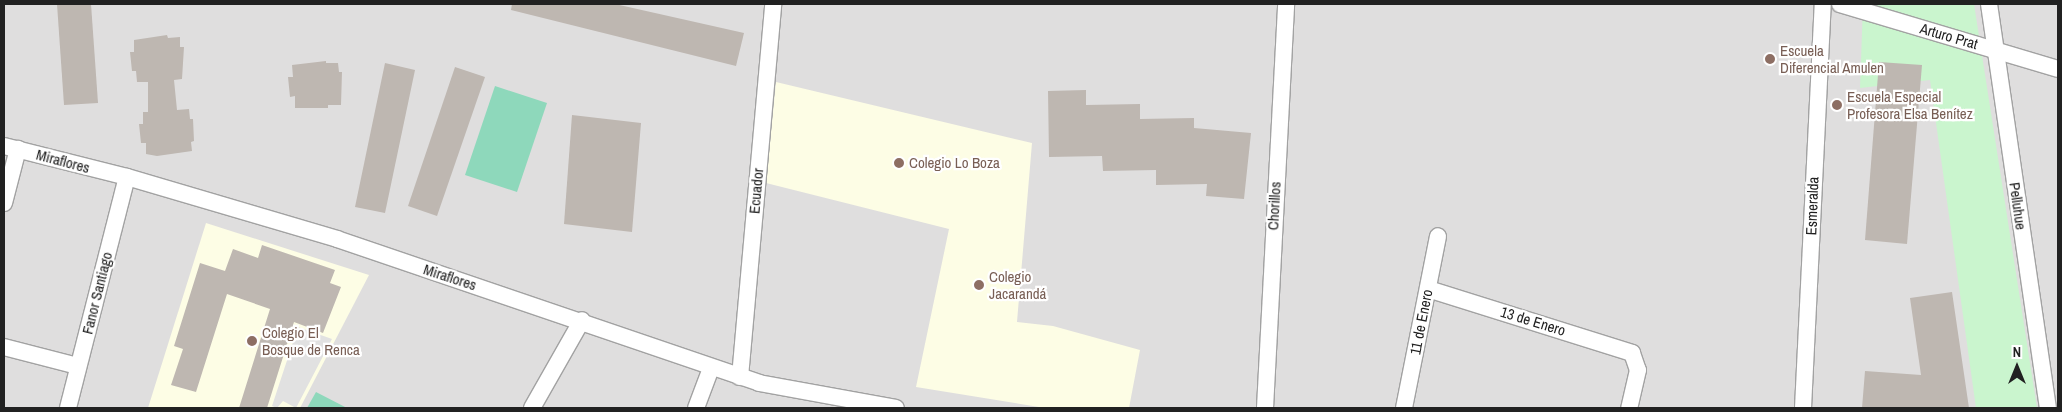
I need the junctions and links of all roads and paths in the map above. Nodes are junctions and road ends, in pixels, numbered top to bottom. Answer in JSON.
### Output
{"nodes":[{"id":1,"x":773,"y":4,"type":"edge"},
{"id":2,"x":1286,"y":4,"type":"edge"},
{"id":3,"x":1823,"y":4,"type":"edge"},
{"id":4,"x":1840,"y":4,"type":"edge"},
{"id":5,"x":1989,"y":4,"type":"edge"},
{"id":6,"x":1996,"y":50,"type":"junction"},
{"id":7,"x":2058,"y":69,"type":"edge"},
{"id":8,"x":11,"y":147,"type":"edge"},
{"id":9,"x":127,"y":178,"type":"junction"},
{"id":10,"x":4,"y":203,"type":"edge"},
{"id":11,"x":1438,"y":236,"type":"dead end"},
{"id":12,"x":1428,"y":289,"type":"junction"},
{"id":13,"x":582,"y":320,"type":"junction"},
{"id":14,"x":4,"y":347,"type":"edge"},
{"id":15,"x":78,"y":366,"type":"junction"},
{"id":16,"x":711,"y":368,"type":"junction"},
{"id":17,"x":740,"y":377,"type":"junction"},
{"id":18,"x":68,"y":408,"type":"edge"},
{"id":19,"x":532,"y":408,"type":"edge"},
{"id":20,"x":696,"y":408,"type":"edge"},
{"id":21,"x":896,"y":408,"type":"edge"},
{"id":22,"x":1265,"y":408,"type":"edge"},
{"id":23,"x":1404,"y":408,"type":"edge"},
{"id":24,"x":1629,"y":408,"type":"edge"},
{"id":25,"x":1803,"y":408,"type":"edge"},
{"id":26,"x":2048,"y":408,"type":"edge"}],
"edges":[{"from":1,"to":17,"type":"street","name":"Ecuador"},
{"from":2,"to":22,"type":"street","name":"Chorillos"},
{"from":3,"to":25,"type":"street","name":"Esmeralda"},
{"from":4,"to":6,"type":"street","name":"Arturo Prat"},
{"from":5,"to":6,"type":"street","name":"Pelluhue"},
{"from":6,"to":7,"type":"street","name":"Arturo Prat"},
{"from":6,"to":26,"type":"street","name":"Pelluhue"},
{"from":8,"to":9,"type":"street","name":"Miraflores"},
{"from":8,"to":10,"type":"street"},
{"from":9,"to":13,"type":"street","name":"Miraflores"},
{"from":9,"to":15,"type":"street","name":"Fanor Santiago"},
{"from":11,"to":12,"type":"street","name":"11 de Enero"},
{"from":12,"to":23,"type":"street","name":"11 de Enero"},
{"from":12,"to":24,"type":"street","name":"13 de Enero"},
{"from":13,"to":16,"type":"street","name":"Miraflores"},
{"from":13,"to":19,"type":"street"},
{"from":14,"to":15,"type":"street"},
{"from":15,"to":18,"type":"street","name":"Fanor Santiago"},
{"from":16,"to":17,"type":"street","name":"Miraflores"},
{"from":16,"to":20,"type":"street"},
{"from":17,"to":21,"type":"street","name":"Miraflores"}]}
